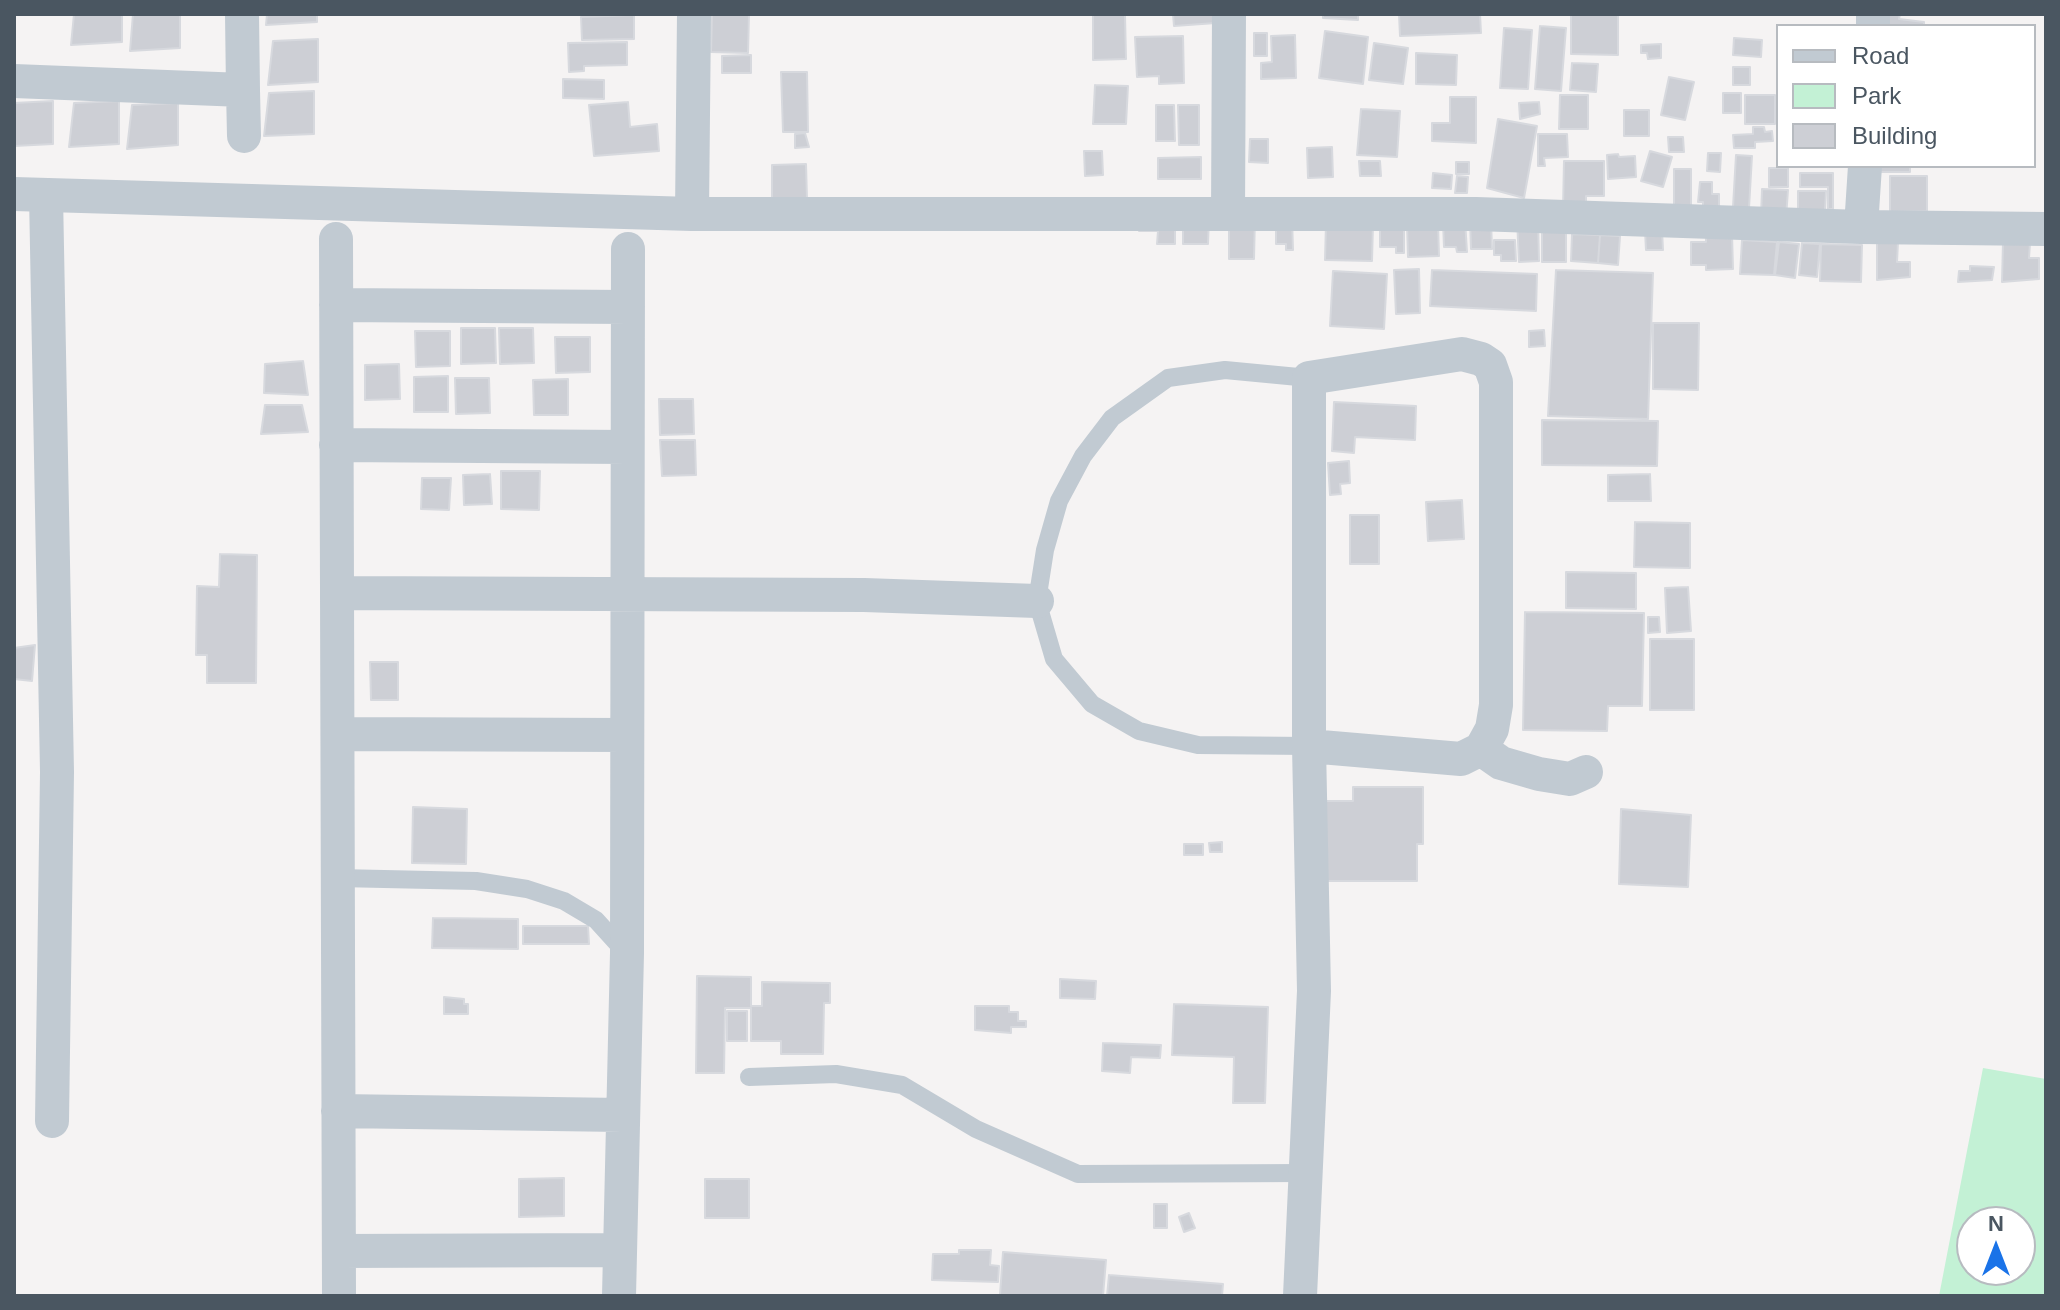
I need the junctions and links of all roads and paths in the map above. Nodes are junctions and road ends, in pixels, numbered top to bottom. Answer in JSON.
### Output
{"nodes":[{"id":1,"x":242,"y":14,"type":"edge"},
{"id":2,"x":694,"y":14,"type":"edge"},
{"id":3,"x":1229,"y":14,"type":"edge"},
{"id":4,"x":14,"y":81,"type":"edge"},
{"id":5,"x":243,"y":90,"type":"junction"},
{"id":6,"x":244,"y":136,"type":"dead end"},
{"id":7,"x":1865,"y":168,"type":"edge"},
{"id":8,"x":30,"y":194,"type":"edge"},
{"id":9,"x":692,"y":214,"type":"junction"},
{"id":10,"x":1228,"y":214,"type":"junction"},
{"id":11,"x":1861,"y":227,"type":"junction"},
{"id":12,"x":2046,"y":229,"type":"edge"},
{"id":13,"x":336,"y":239,"type":"dead end"},
{"id":14,"x":628,"y":249,"type":"dead end"},
{"id":15,"x":336,"y":305,"type":"junction"},
{"id":16,"x":628,"y":307,"type":"junction"},
{"id":17,"x":1309,"y":378,"type":"junction"},
{"id":18,"x":336,"y":445,"type":"junction"},
{"id":19,"x":627,"y":447,"type":"junction"},
{"id":20,"x":337,"y":593,"type":"junction"},
{"id":21,"x":626,"y":595,"type":"junction"},
{"id":22,"x":1037,"y":601,"type":"junction"},
{"id":23,"x":338,"y":734,"type":"junction"},
{"id":24,"x":626,"y":735,"type":"junction"},
{"id":25,"x":1309,"y":746,"type":"junction"},
{"id":26,"x":1481,"y":749,"type":"junction"},
{"id":27,"x":1586,"y":772,"type":"dead end"},
{"id":28,"x":338,"y":878,"type":"junction"},
{"id":29,"x":627,"y":953,"type":"junction"},
{"id":30,"x":749,"y":1077,"type":"dead end"},
{"id":31,"x":338,"y":1111,"type":"junction"},
{"id":32,"x":622,"y":1115,"type":"junction"},
{"id":33,"x":52,"y":1121,"type":"dead end"},
{"id":34,"x":1306,"y":1173,"type":"junction"},
{"id":35,"x":620,"y":1250,"type":"junction"},
{"id":36,"x":339,"y":1251,"type":"junction"},
{"id":37,"x":339,"y":1296,"type":"edge"},
{"id":38,"x":619,"y":1296,"type":"edge"},
{"id":39,"x":1300,"y":1296,"type":"edge"}],
"edges":[{"from":1,"to":5,"type":"street"},
{"from":2,"to":9,"type":"street"},
{"from":3,"to":10,"type":"street"},
{"from":4,"to":5,"type":"street"},
{"from":5,"to":6,"type":"street"},
{"from":7,"to":11,"type":"street"},
{"from":8,"to":9,"type":"street"},
{"from":8,"to":33,"type":"street"},
{"from":9,"to":10,"type":"street"},
{"from":10,"to":11,"type":"street"},
{"from":11,"to":12,"type":"street"},
{"from":13,"to":15,"type":"street"},
{"from":14,"to":16,"type":"street"},
{"from":15,"to":16,"type":"street"},
{"from":15,"to":18,"type":"street"},
{"from":16,"to":19,"type":"street"},
{"from":17,"to":22,"type":"lane"},
{"from":17,"to":25,"type":"street"},
{"from":17,"to":26,"type":"street"},
{"from":18,"to":19,"type":"street"},
{"from":18,"to":20,"type":"street"},
{"from":19,"to":21,"type":"street"},
{"from":20,"to":21,"type":"street"},
{"from":20,"to":23,"type":"street"},
{"from":21,"to":22,"type":"street"},
{"from":21,"to":24,"type":"street"},
{"from":22,"to":25,"type":"lane"},
{"from":23,"to":24,"type":"street"},
{"from":23,"to":28,"type":"street"},
{"from":24,"to":29,"type":"street"},
{"from":25,"to":26,"type":"street"},
{"from":25,"to":34,"type":"street"},
{"from":26,"to":27,"type":"street"},
{"from":28,"to":29,"type":"lane"},
{"from":28,"to":31,"type":"street"},
{"from":29,"to":32,"type":"street"},
{"from":30,"to":34,"type":"lane"},
{"from":31,"to":32,"type":"street"},
{"from":31,"to":36,"type":"street"},
{"from":32,"to":35,"type":"street"},
{"from":34,"to":39,"type":"street"},
{"from":35,"to":36,"type":"street"},
{"from":35,"to":38,"type":"street"},
{"from":36,"to":37,"type":"street"}]}
